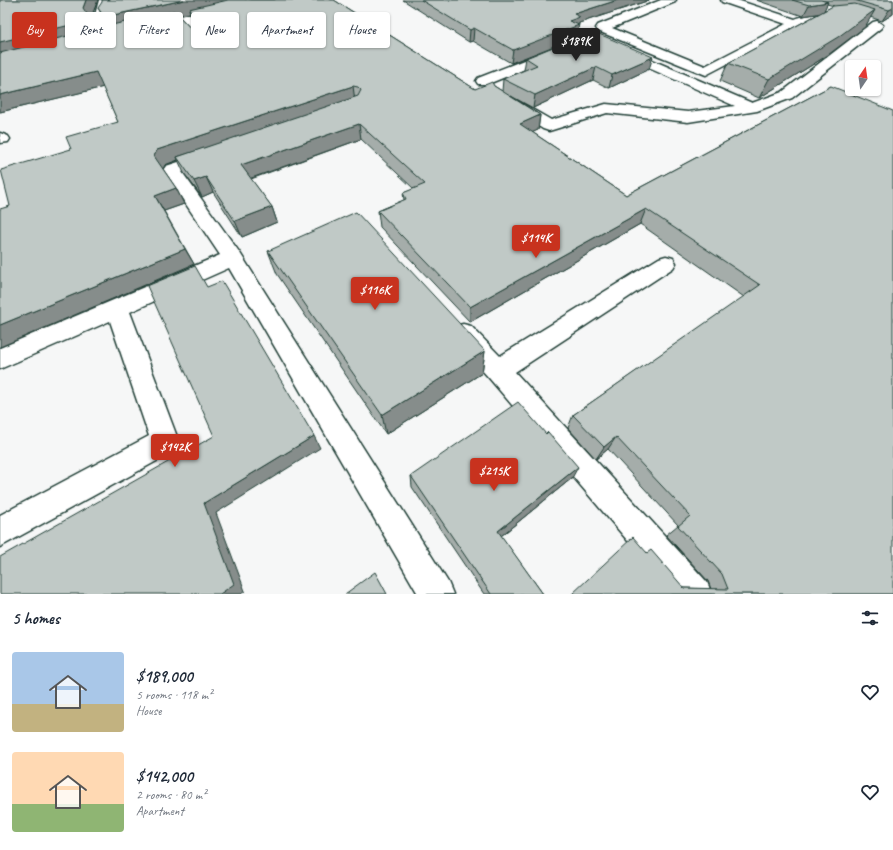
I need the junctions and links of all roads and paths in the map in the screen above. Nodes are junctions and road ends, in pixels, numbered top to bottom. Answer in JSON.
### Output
{"nodes":[{"id":1,"x":104,"y":0,"type":"edge"},
{"id":2,"x":269,"y":0,"type":"edge"},
{"id":3,"x":671,"y":0,"type":"edge"},
{"id":4,"x":726,"y":0,"type":"edge"},
{"id":5,"x":818,"y":6,"type":"edge"},
{"id":6,"x":102,"y":12,"type":"edge"},
{"id":7,"x":183,"y":19,"type":"joint"},
{"id":8,"x":796,"y":23,"type":"junction"},
{"id":9,"x":876,"y":25,"type":"dead end"},
{"id":10,"x":191,"y":28,"type":"edge"},
{"id":11,"x":122,"y":33,"type":"edge"},
{"id":12,"x":116,"y":34,"type":"edge"},
{"id":13,"x":611,"y":46,"type":"edge"},
{"id":14,"x":562,"y":49,"type":"edge"},
{"id":15,"x":483,"y":81,"type":"dead end"},
{"id":16,"x":499,"y":96,"type":"edge"},
{"id":17,"x":752,"y":108,"type":"junction"},
{"id":18,"x":231,"y":150,"type":"edge"},
{"id":19,"x":233,"y":258,"type":"junction"},
{"id":20,"x":666,"y":263,"type":"dead end"},
{"id":21,"x":117,"y":309,"type":"junction"},
{"id":22,"x":449,"y":317,"type":"edge"},
{"id":23,"x":0,"y":360,"type":"edge"},
{"id":24,"x":498,"y":370,"type":"junction"},
{"id":25,"x":0,"y":532,"type":"edge"},
{"id":26,"x":436,"y":594,"type":"edge"},
{"id":27,"x":695,"y":594,"type":"edge"}],
"edges":[{"from":1,"to":6,"type":"street"},
{"from":2,"to":7,"type":"street"},
{"from":3,"to":8,"type":"street"},
{"from":4,"to":8,"type":"street"},
{"from":5,"to":8,"type":"street"},
{"from":7,"to":10,"type":"street"},
{"from":9,"to":17,"type":"street"},
{"from":11,"to":12,"type":"street"},
{"from":13,"to":17,"type":"street"},
{"from":14,"to":15,"type":"street"},
{"from":16,"to":17,"type":"street"},
{"from":18,"to":19,"type":"street"},
{"from":19,"to":21,"type":"street"},
{"from":19,"to":26,"type":"street"},
{"from":20,"to":24,"type":"street"},
{"from":21,"to":23,"type":"street"},
{"from":21,"to":25,"type":"street"},
{"from":22,"to":24,"type":"street"},
{"from":24,"to":27,"type":"street"}]}
